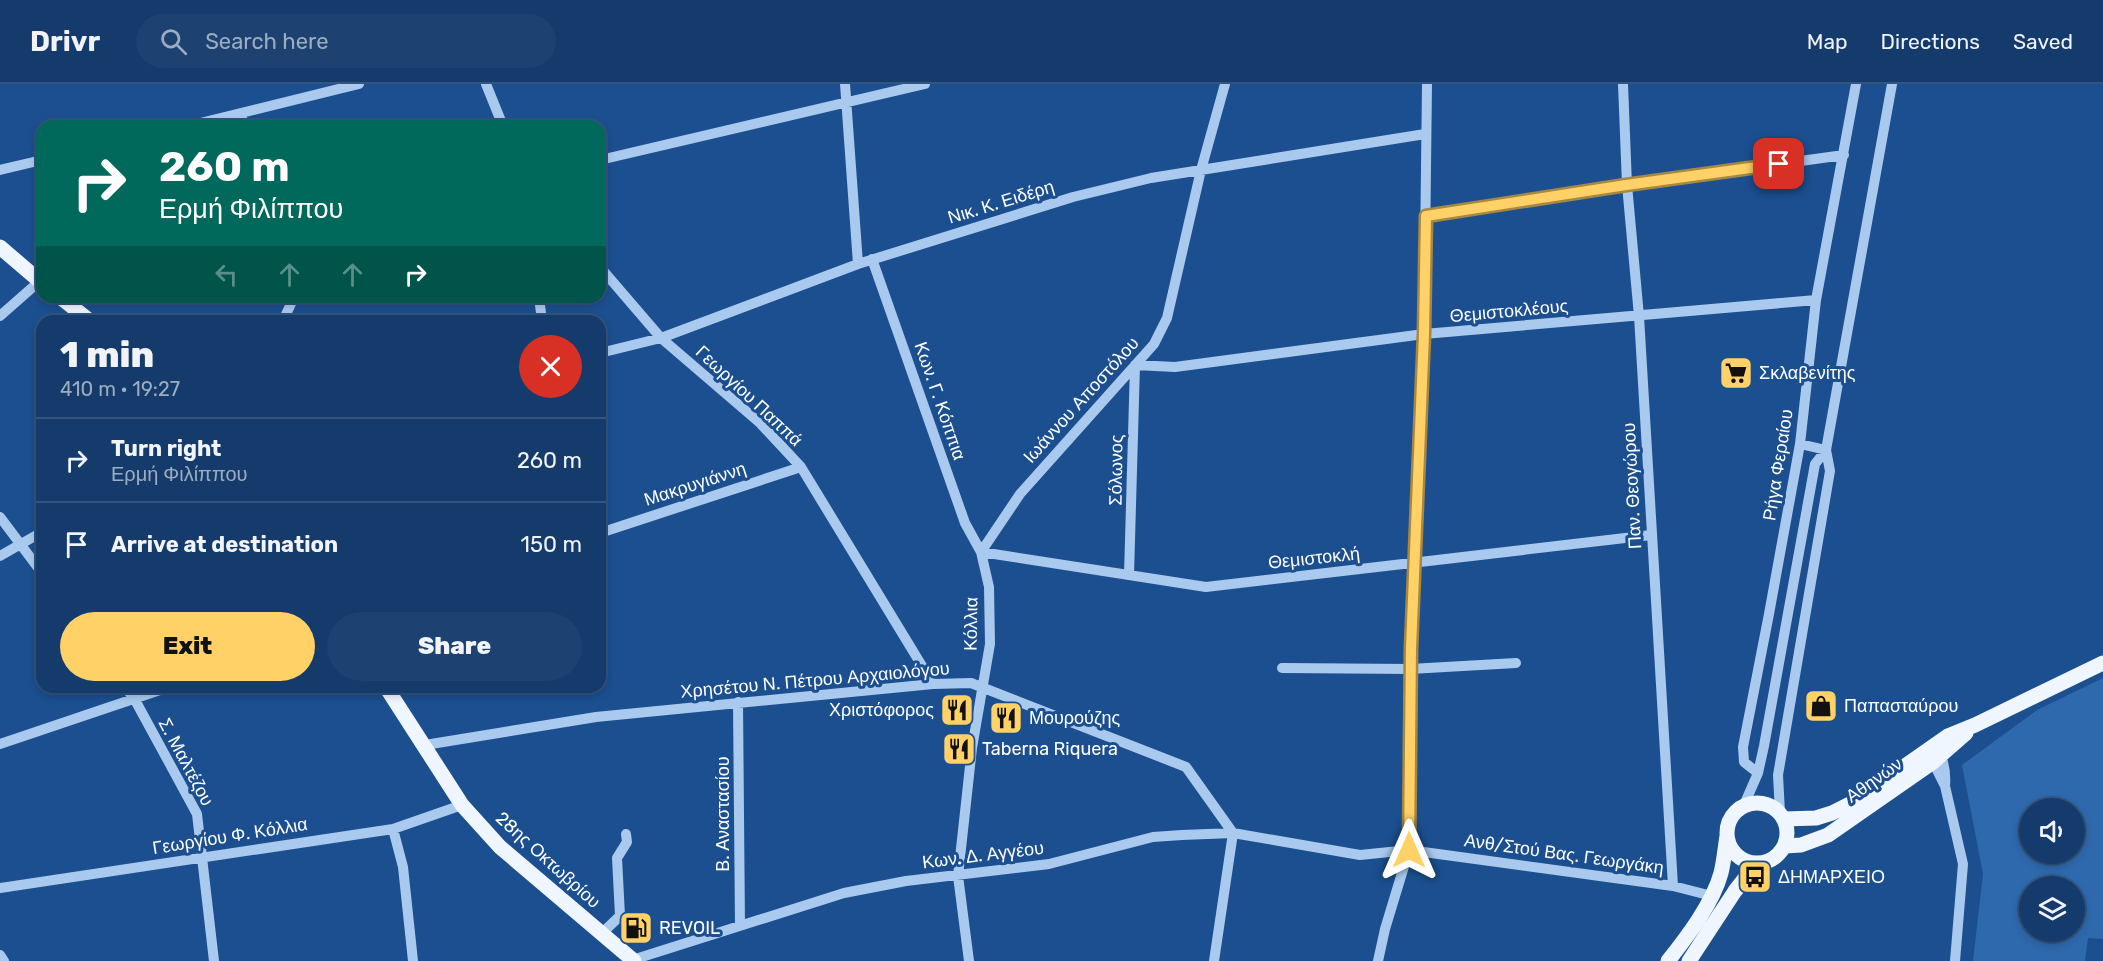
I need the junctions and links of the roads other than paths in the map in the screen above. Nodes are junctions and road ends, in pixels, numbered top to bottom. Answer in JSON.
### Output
{"nodes":[{"id":1,"x":359,"y":84,"type":"edge"},
{"id":2,"x":486,"y":84,"type":"edge"},
{"id":3,"x":845,"y":84,"type":"edge"},
{"id":4,"x":925,"y":84,"type":"edge"},
{"id":5,"x":1225,"y":84,"type":"edge"},
{"id":6,"x":1427,"y":84,"type":"edge"},
{"id":7,"x":1623,"y":84,"type":"edge"},
{"id":8,"x":1856,"y":84,"type":"edge"},
{"id":9,"x":1892,"y":84,"type":"edge"},
{"id":10,"x":846,"y":102,"type":"junction"},
{"id":11,"x":237,"y":114,"type":"junction"},
{"id":12,"x":212,"y":120,"type":"edge"},
{"id":13,"x":242,"y":120,"type":"edge"},
{"id":14,"x":500,"y":120,"type":"edge"},
{"id":15,"x":1425,"y":134,"type":"junction"},
{"id":16,"x":1844,"y":155,"type":"junction"},
{"id":17,"x":606,"y":159,"type":"edge"},
{"id":18,"x":36,"y":161,"type":"edge"},
{"id":19,"x":0,"y":170,"type":"edge"},
{"id":20,"x":1201,"y":170,"type":"junction"},
{"id":21,"x":1626,"y":185,"type":"junction"},
{"id":22,"x":1426,"y":216,"type":"junction"},
{"id":23,"x":0,"y":248,"type":"edge"},
{"id":24,"x":872,"y":259,"type":"junction"},
{"id":25,"x":858,"y":264,"type":"junction"},
{"id":26,"x":606,"y":274,"type":"edge"},
{"id":27,"x":36,"y":277,"type":"edge"},
{"id":28,"x":36,"y":285,"type":"edge"},
{"id":29,"x":1816,"y":300,"type":"junction"},
{"id":30,"x":68,"y":303,"type":"edge"},
{"id":31,"x":82,"y":315,"type":"edge"},
{"id":32,"x":0,"y":316,"type":"edge"},
{"id":33,"x":1639,"y":316,"type":"junction"},
{"id":34,"x":1424,"y":334,"type":"junction"},
{"id":35,"x":661,"y":338,"type":"junction"},
{"id":36,"x":606,"y":352,"type":"edge"},
{"id":37,"x":1135,"y":365,"type":"junction"},
{"id":38,"x":1800,"y":444,"type":"junction"},
{"id":39,"x":1826,"y":450,"type":"junction"},
{"id":40,"x":801,"y":467,"type":"junction"},
{"id":41,"x":0,"y":517,"type":"edge"},
{"id":42,"x":606,"y":531,"type":"edge"},
{"id":43,"x":36,"y":535,"type":"edge"},
{"id":44,"x":1652,"y":535,"type":"junction"},
{"id":45,"x":20,"y":543,"type":"junction"},
{"id":46,"x":981,"y":552,"type":"junction"},
{"id":47,"x":0,"y":556,"type":"edge"},
{"id":48,"x":1413,"y":564,"type":"junction"},
{"id":49,"x":36,"y":565,"type":"edge"},
{"id":50,"x":1129,"y":575,"type":"junction"},
{"id":51,"x":1516,"y":663,"type":"dead end"},
{"id":52,"x":2103,"y":663,"type":"edge"},
{"id":53,"x":1282,"y":668,"type":"dead end"},
{"id":54,"x":1410,"y":669,"type":"junction"},
{"id":55,"x":933,"y":684,"type":"junction"},
{"id":56,"x":982,"y":688,"type":"junction"},
{"id":57,"x":130,"y":693,"type":"edge"},
{"id":58,"x":153,"y":693,"type":"edge"},
{"id":59,"x":390,"y":693,"type":"edge"},
{"id":60,"x":135,"y":700,"type":"junction"},
{"id":61,"x":738,"y":702,"type":"junction"},
{"id":62,"x":0,"y":744,"type":"edge"},
{"id":63,"x":425,"y":746,"type":"junction"},
{"id":64,"x":1933,"y":753,"type":"junction"},
{"id":65,"x":1758,"y":773,"type":"junction"},
{"id":66,"x":462,"y":805,"type":"junction"},
{"id":67,"x":1744,"y":805,"type":"junction"},
{"id":68,"x":1782,"y":816,"type":"junction"},
{"id":69,"x":393,"y":829,"type":"junction"},
{"id":70,"x":1233,"y":833,"type":"junction"},
{"id":71,"x":626,"y":834,"type":"dead end"},
{"id":72,"x":1727,"y":836,"type":"junction"},
{"id":73,"x":1785,"y":846,"type":"junction"},
{"id":74,"x":1409,"y":850,"type":"junction"},
{"id":75,"x":202,"y":857,"type":"junction"},
{"id":76,"x":1757,"y":864,"type":"junction"},
{"id":77,"x":958,"y":876,"type":"junction"},
{"id":78,"x":1673,"y":886,"type":"junction"},
{"id":79,"x":0,"y":888,"type":"edge"},
{"id":80,"x":1712,"y":896,"type":"junction"},
{"id":81,"x":740,"y":926,"type":"junction"},
{"id":82,"x":601,"y":934,"type":"junction"},
{"id":83,"x":0,"y":955,"type":"edge"},
{"id":84,"x":4,"y":961,"type":"edge"},
{"id":85,"x":214,"y":961,"type":"edge"},
{"id":86,"x":413,"y":961,"type":"edge"},
{"id":87,"x":632,"y":961,"type":"edge"},
{"id":88,"x":969,"y":961,"type":"edge"},
{"id":89,"x":1214,"y":961,"type":"edge"},
{"id":90,"x":1378,"y":961,"type":"edge"},
{"id":91,"x":1668,"y":961,"type":"edge"},
{"id":92,"x":1689,"y":961,"type":"edge"},
{"id":93,"x":1955,"y":961,"type":"edge"}],
"edges":[{"from":1,"to":11,"type":"street"},
{"from":2,"to":14,"type":"street"},
{"from":3,"to":10,"type":"street"},
{"from":4,"to":10,"type":"street"},
{"from":5,"to":20,"type":"street","name":"Ιωάννου Αποστόλου"},
{"from":6,"to":15,"type":"street"},
{"from":7,"to":21,"type":"street","name":"Παν. Θεογώρου"},
{"from":8,"to":16,"type":"street","name":"Ρήγα Φεραίου"},
{"from":9,"to":39,"type":"street","name":"Ρήγα Φεραίου"},
{"from":10,"to":17,"type":"street"},
{"from":10,"to":25,"type":"street"},
{"from":11,"to":12,"type":"street"},
{"from":11,"to":13,"type":"street"},
{"from":15,"to":20,"type":"street","name":"Νικ. Κ. Ειδέρη"},
{"from":15,"to":22,"type":"street"},
{"from":16,"to":21,"type":"street"},
{"from":16,"to":29,"type":"street","name":"Ρήγα Φεραίου"},
{"from":18,"to":19,"type":"street"},
{"from":20,"to":24,"type":"street","name":"Νικ. Κ. Ειδέρη"},
{"from":20,"to":37,"type":"street","name":"Ιωάννου Αποστόλου"},
{"from":21,"to":22,"type":"street"},
{"from":21,"to":33,"type":"street","name":"Παν. Θεογώρου"},
{"from":22,"to":34,"type":"street"},
{"from":23,"to":27,"type":"main road"},
{"from":24,"to":25,"type":"street","name":"Νικ. Κ. Ειδέρη"},
{"from":24,"to":46,"type":"street","name":"Κων. Γ. Κόππια"},
{"from":25,"to":35,"type":"street","name":"Νικ. Κ. Ειδέρη"},
{"from":26,"to":35,"type":"street","name":"Γεωργίου Παππά"},
{"from":28,"to":32,"type":"street"},
{"from":29,"to":33,"type":"street","name":"Θεμιστοκλέους"},
{"from":29,"to":38,"type":"street","name":"Ρήγα Φεραίου"},
{"from":30,"to":31,"type":"main road"},
{"from":33,"to":34,"type":"street","name":"Θεμιστοκλέους"},
{"from":33,"to":44,"type":"street","name":"Παν. Θεογώρου"},
{"from":34,"to":37,"type":"street","name":"Θεμιστοκλέους"},
{"from":34,"to":48,"type":"street"},
{"from":35,"to":36,"type":"street","name":"Νικ. Κ. Ειδέρη"},
{"from":35,"to":40,"type":"street","name":"Γεωργίου Παππά"},
{"from":37,"to":46,"type":"street","name":"Ιωάννου Αποστόλου"},
{"from":37,"to":50,"type":"street","name":"Σόλωνος"},
{"from":38,"to":39,"type":"street"},
{"from":38,"to":65,"type":"street","name":"Ρήγα Φεραίου"},
{"from":39,"to":65,"type":"street","name":"Ρήγα Φεραίου"},
{"from":39,"to":68,"type":"street","name":"Ρήγα Φεραίου"},
{"from":40,"to":42,"type":"street","name":"Μακρυγιάννη"},
{"from":40,"to":55,"type":"street","name":"Γεωργίου Παππά"},
{"from":41,"to":45,"type":"street"},
{"from":43,"to":45,"type":"street"},
{"from":44,"to":48,"type":"street","name":"Θεμιστοκλή"},
{"from":44,"to":78,"type":"street","name":"Παν. Θεογώρου"},
{"from":45,"to":47,"type":"street"},
{"from":45,"to":49,"type":"street"},
{"from":46,"to":50,"type":"street","name":"Θεμιστοκλή"},
{"from":46,"to":56,"type":"street","name":"Κόλλια"},
{"from":48,"to":50,"type":"street","name":"Θεμιστοκλή"},
{"from":48,"to":54,"type":"street"},
{"from":51,"to":54,"type":"street"},
{"from":52,"to":64,"type":"main road","name":"Αθηνών"},
{"from":53,"to":54,"type":"street"},
{"from":54,"to":74,"type":"street"},
{"from":55,"to":56,"type":"street","name":"Χρησέτου Ν. Πέτρου Αρχαιολόγου"},
{"from":55,"to":61,"type":"street","name":"Χρησέτου Ν. Πέτρου Αρχαιολόγου"},
{"from":56,"to":70,"type":"street","name":"Χρησέτου Ν. Πέτρου Αρχαιολόγου"},
{"from":56,"to":77,"type":"street","name":"Κόλλια"},
{"from":57,"to":60,"type":"street","name":"Σ. Μαλτέζου"},
{"from":58,"to":60,"type":"street"},
{"from":59,"to":63,"type":"main road","name":"28ης Οκτωβρίου"},
{"from":60,"to":62,"type":"street"},
{"from":60,"to":75,"type":"street","name":"Σ. Μαλτέζου"},
{"from":61,"to":63,"type":"street","name":"Χρησέτου Ν. Πέτρου Αρχαιολόγου"},
{"from":61,"to":81,"type":"street","name":"Β. Αναστασίου"},
{"from":63,"to":66,"type":"main road","name":"28ης Οκτωβρίου"},
{"from":64,"to":68,"type":"main road","name":"Αθηνών"},
{"from":64,"to":73,"type":"main road","name":"Αθηνών"},
{"from":64,"to":93,"type":"street"},
{"from":65,"to":67,"type":"street","name":"Ρήγα Φεραίου"},
{"from":66,"to":69,"type":"street","name":"Γεωργίου Φ. Κόλλια"},
{"from":66,"to":82,"type":"main road","name":"28ης Οκτωβρίου"},
{"from":67,"to":68,"type":"main road"},
{"from":67,"to":72,"type":"main road"},
{"from":68,"to":73,"type":"main road"},
{"from":69,"to":75,"type":"street","name":"Γεωργίου Φ. Κόλλια"},
{"from":69,"to":86,"type":"street"},
{"from":70,"to":74,"type":"street","name":"Ανθ/Στού Βας. Γεωργάκη"},
{"from":70,"to":77,"type":"street","name":"Κων. Δ. Αγγέου"},
{"from":70,"to":89,"type":"street"},
{"from":71,"to":82,"type":"street"},
{"from":72,"to":76,"type":"main road"},
{"from":72,"to":80,"type":"main road"},
{"from":73,"to":76,"type":"main road"},
{"from":74,"to":78,"type":"street","name":"Ανθ/Στού Βας. Γεωργάκη"},
{"from":74,"to":90,"type":"street"},
{"from":75,"to":79,"type":"street","name":"Γεωργίου Φ. Κόλλια"},
{"from":75,"to":85,"type":"street","name":"Σ. Μαλτέζου"},
{"from":76,"to":92,"type":"main road"},
{"from":77,"to":81,"type":"street","name":"Κων. Δ. Αγγέου"},
{"from":77,"to":88,"type":"street","name":"Κόλλια"},
{"from":78,"to":80,"type":"street","name":"Ανθ/Στού Βας. Γεωργάκη"},
{"from":80,"to":91,"type":"main road"},
{"from":81,"to":87,"type":"street","name":"Κων. Δ. Αγγέου"},
{"from":82,"to":87,"type":"main road","name":"28ης Οκτωβρίου"},
{"from":83,"to":84,"type":"street"}]}
